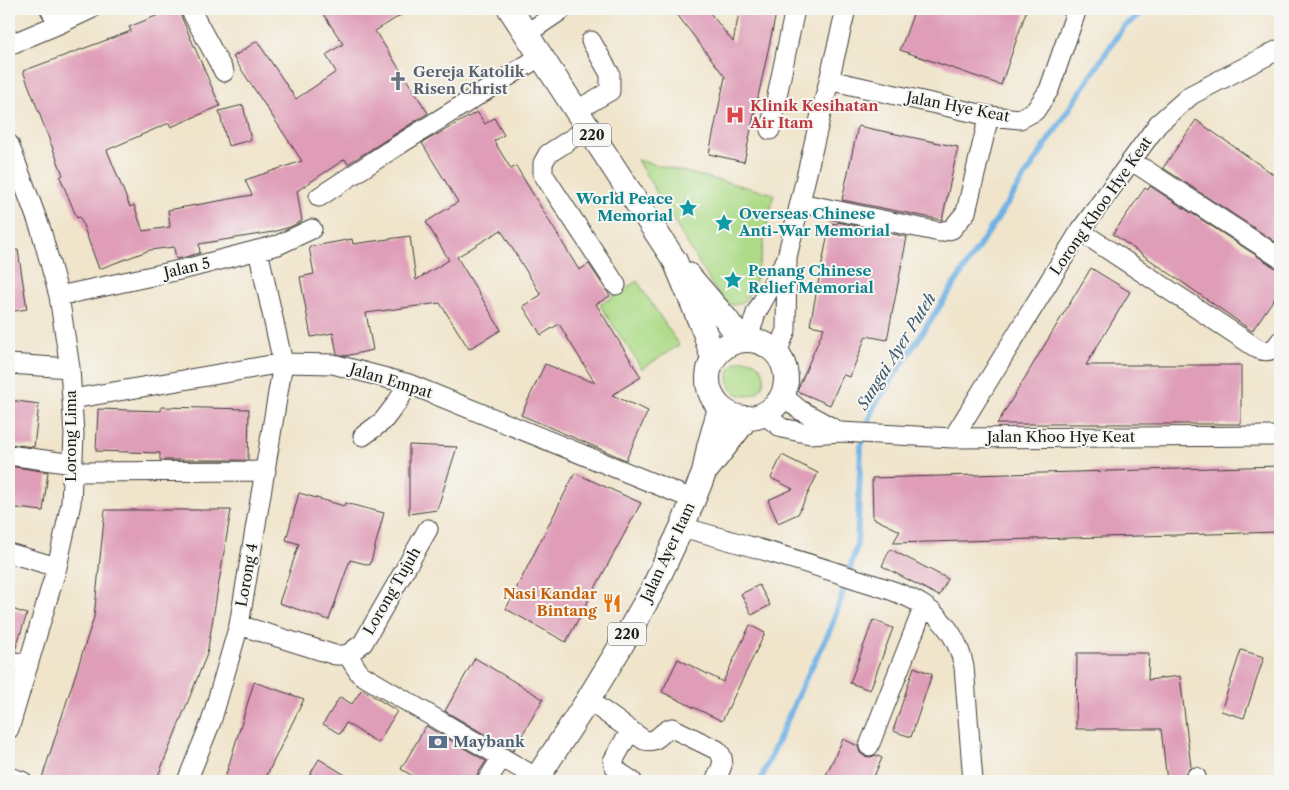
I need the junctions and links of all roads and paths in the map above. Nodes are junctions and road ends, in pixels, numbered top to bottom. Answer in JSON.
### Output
{"nodes":[{"id":1,"x":91,"y":9,"type":"edge"},
{"id":2,"x":190,"y":9,"type":"edge"},
{"id":3,"x":510,"y":9,"type":"edge"},
{"id":4,"x":563,"y":9,"type":"edge"},
{"id":5,"x":795,"y":9,"type":"edge"},
{"id":6,"x":1077,"y":9,"type":"edge"},
{"id":7,"x":841,"y":10,"type":"edge"},
{"id":8,"x":55,"y":16,"type":"edge"},
{"id":9,"x":526,"y":34,"type":"junction"},
{"id":10,"x":590,"y":41,"type":"dead end"},
{"id":11,"x":9,"y":45,"type":"edge"},
{"id":12,"x":1280,"y":49,"type":"edge"},
{"id":13,"x":541,"y":56,"type":"junction"},
{"id":14,"x":224,"y":72,"type":"dead end"},
{"id":15,"x":829,"y":80,"type":"junction"},
{"id":16,"x":989,"y":116,"type":"junction"},
{"id":17,"x":582,"y":119,"type":"junction"},
{"id":18,"x":770,"y":130,"type":"dead end"},
{"id":19,"x":9,"y":144,"type":"edge"},
{"id":20,"x":1132,"y":161,"type":"junction"},
{"id":21,"x":319,"y":197,"type":"dead end"},
{"id":22,"x":800,"y":203,"type":"junction"},
{"id":23,"x":312,"y":229,"type":"dead end"},
{"id":24,"x":1080,"y":231,"type":"junction"},
{"id":25,"x":258,"y":250,"type":"junction"},
{"id":26,"x":787,"y":257,"type":"junction"},
{"id":27,"x":1280,"y":258,"type":"edge"},
{"id":28,"x":675,"y":261,"type":"junction"},
{"id":29,"x":616,"y":284,"type":"dead end"},
{"id":30,"x":59,"y":296,"type":"junction"},
{"id":31,"x":744,"y":340,"type":"junction"},
{"id":32,"x":1280,"y":341,"type":"edge"},
{"id":33,"x":777,"y":353,"type":"junction"},
{"id":34,"x":713,"y":359,"type":"junction"},
{"id":35,"x":284,"y":363,"type":"junction"},
{"id":36,"x":9,"y":364,"type":"edge"},
{"id":37,"x":70,"y":368,"type":"junction"},
{"id":38,"x":409,"y":384,"type":"junction"},
{"id":39,"x":783,"y":396,"type":"junction"},
{"id":40,"x":72,"y":399,"type":"junction"},
{"id":41,"x":720,"y":408,"type":"junction"},
{"id":42,"x":755,"y":417,"type":"junction"},
{"id":43,"x":841,"y":432,"type":"junction"},
{"id":44,"x":363,"y":436,"type":"dead end"},
{"id":45,"x":1280,"y":436,"type":"edge"},
{"id":46,"x":953,"y":438,"type":"junction"},
{"id":47,"x":9,"y":456,"type":"edge"},
{"id":48,"x":73,"y":468,"type":"junction"},
{"id":49,"x":266,"y":471,"type":"junction"},
{"id":50,"x":704,"y":473,"type":"junction"},
{"id":51,"x":692,"y":499,"type":"junction"},
{"id":52,"x":682,"y":527,"type":"junction"},
{"id":53,"x":428,"y":529,"type":"dead end"},
{"id":54,"x":9,"y":554,"type":"edge"},
{"id":55,"x":58,"y":567,"type":"junction"},
{"id":56,"x":924,"y":606,"type":"junction"},
{"id":57,"x":238,"y":625,"type":"junction"},
{"id":58,"x":347,"y":654,"type":"junction"},
{"id":59,"x":9,"y":660,"type":"edge"},
{"id":60,"x":28,"y":666,"type":"junction"},
{"id":61,"x":588,"y":700,"type":"junction"},
{"id":62,"x":9,"y":729,"type":"edge"},
{"id":63,"x":630,"y":730,"type":"junction"},
{"id":64,"x":869,"y":746,"type":"dead end"},
{"id":65,"x":502,"y":757,"type":"junction"},
{"id":66,"x":9,"y":777,"type":"edge"},
{"id":67,"x":536,"y":780,"type":"edge"},
{"id":68,"x":22,"y":781,"type":"edge"},
{"id":69,"x":187,"y":781,"type":"edge"},
{"id":70,"x":487,"y":781,"type":"edge"},
{"id":71,"x":632,"y":781,"type":"edge"},
{"id":72,"x":714,"y":781,"type":"edge"},
{"id":73,"x":973,"y":781,"type":"edge"}],
"edges":[{"from":1,"to":8,"type":"street"},
{"from":2,"to":14,"type":"street"},
{"from":3,"to":9,"type":"main road","number":"220"},
{"from":4,"to":9,"type":"street"},
{"from":5,"to":18,"type":"street"},
{"from":6,"to":16,"type":"street","name":"Jalan Hye Keat"},
{"from":7,"to":15,"type":"street"},
{"from":8,"to":11,"type":"street"},
{"from":9,"to":13,"type":"main road","number":"220"},
{"from":10,"to":17,"type":"street"},
{"from":12,"to":20,"type":"street","name":"Lorong Khoo Hye Keat"},
{"from":13,"to":17,"type":"main road","number":"220"},
{"from":13,"to":21,"type":"street"},
{"from":15,"to":16,"type":"street","name":"Jalan Hye Keat"},
{"from":15,"to":22,"type":"street"},
{"from":16,"to":22,"type":"street"},
{"from":17,"to":28,"type":"main road","number":"220"},
{"from":17,"to":29,"type":"street"},
{"from":19,"to":30,"type":"street","name":"Lorong Lima"},
{"from":20,"to":24,"type":"street","name":"Lorong Khoo Hye Keat"},
{"from":20,"to":27,"type":"street"},
{"from":22,"to":26,"type":"street"},
{"from":23,"to":25,"type":"street","name":"Jalan 5"},
{"from":24,"to":32,"type":"street"},
{"from":24,"to":46,"type":"street","name":"Lorong Khoo Hye Keat"},
{"from":25,"to":30,"type":"street","name":"Jalan 5"},
{"from":25,"to":35,"type":"street"},
{"from":26,"to":31,"type":"street"},
{"from":26,"to":33,"type":"street"},
{"from":28,"to":31,"type":"main road","number":"220"},
{"from":28,"to":34,"type":"main road","number":"220"},
{"from":30,"to":37,"type":"street","name":"Lorong Lima"},
{"from":31,"to":33,"type":"main road","number":"220"},
{"from":31,"to":34,"type":"main road"},
{"from":33,"to":39,"type":"main road"},
{"from":34,"to":41,"type":"main road","number":"220"},
{"from":35,"to":38,"type":"street","name":"Jalan Empat"},
{"from":35,"to":40,"type":"street","name":"Jalan Empat"},
{"from":35,"to":49,"type":"street","name":"Lorong 4"},
{"from":36,"to":37,"type":"street"},
{"from":37,"to":40,"type":"street","name":"Lorong Lima"},
{"from":38,"to":44,"type":"street"},
{"from":38,"to":51,"type":"street","name":"Jalan Empat"},
{"from":39,"to":42,"type":"main road","number":"220"},
{"from":39,"to":43,"type":"street","name":"Jalan Khoo Hye Keat"},
{"from":40,"to":48,"type":"street","name":"Lorong Lima"},
{"from":41,"to":42,"type":"main road"},
{"from":41,"to":50,"type":"main road","name":"Jalan Ayer Itam","number":"220"},
{"from":42,"to":43,"type":"street","name":"Jalan Khoo Hye Keat"},
{"from":42,"to":50,"type":"main road","name":"Jalan Ayer Itam","number":"220"},
{"from":43,"to":46,"type":"street","name":"Jalan Khoo Hye Keat"},
{"from":45,"to":46,"type":"street","name":"Jalan Khoo Hye Keat"},
{"from":47,"to":48,"type":"street"},
{"from":48,"to":49,"type":"street"},
{"from":48,"to":55,"type":"street","name":"Lorong Lima"},
{"from":49,"to":57,"type":"street","name":"Lorong 4"},
{"from":50,"to":51,"type":"main road","name":"Jalan Ayer Itam","number":"220"},
{"from":51,"to":52,"type":"main road","name":"Jalan Ayer Itam","number":"220"},
{"from":52,"to":56,"type":"street"},
{"from":52,"to":61,"type":"main road","name":"Jalan Ayer Itam","number":"220"},
{"from":53,"to":58,"type":"street","name":"Lorong Tujuh"},
{"from":54,"to":55,"type":"street"},
{"from":55,"to":60,"type":"street","name":"Lorong Lima"},
{"from":56,"to":64,"type":"street"},
{"from":56,"to":73,"type":"street"},
{"from":57,"to":58,"type":"street"},
{"from":57,"to":69,"type":"street","name":"Lorong 4"},
{"from":58,"to":65,"type":"street"},
{"from":59,"to":60,"type":"street"},
{"from":60,"to":62,"type":"street","name":"Lorong Lima"},
{"from":61,"to":63,"type":"street"},
{"from":61,"to":67,"type":"main road","name":"Jalan Ayer Itam","number":"220"},
{"from":63,"to":71,"type":"street"},
{"from":63,"to":72,"type":"street"},
{"from":65,"to":67,"type":"street"},
{"from":65,"to":70,"type":"street"},
{"from":66,"to":68,"type":"street"}]}
